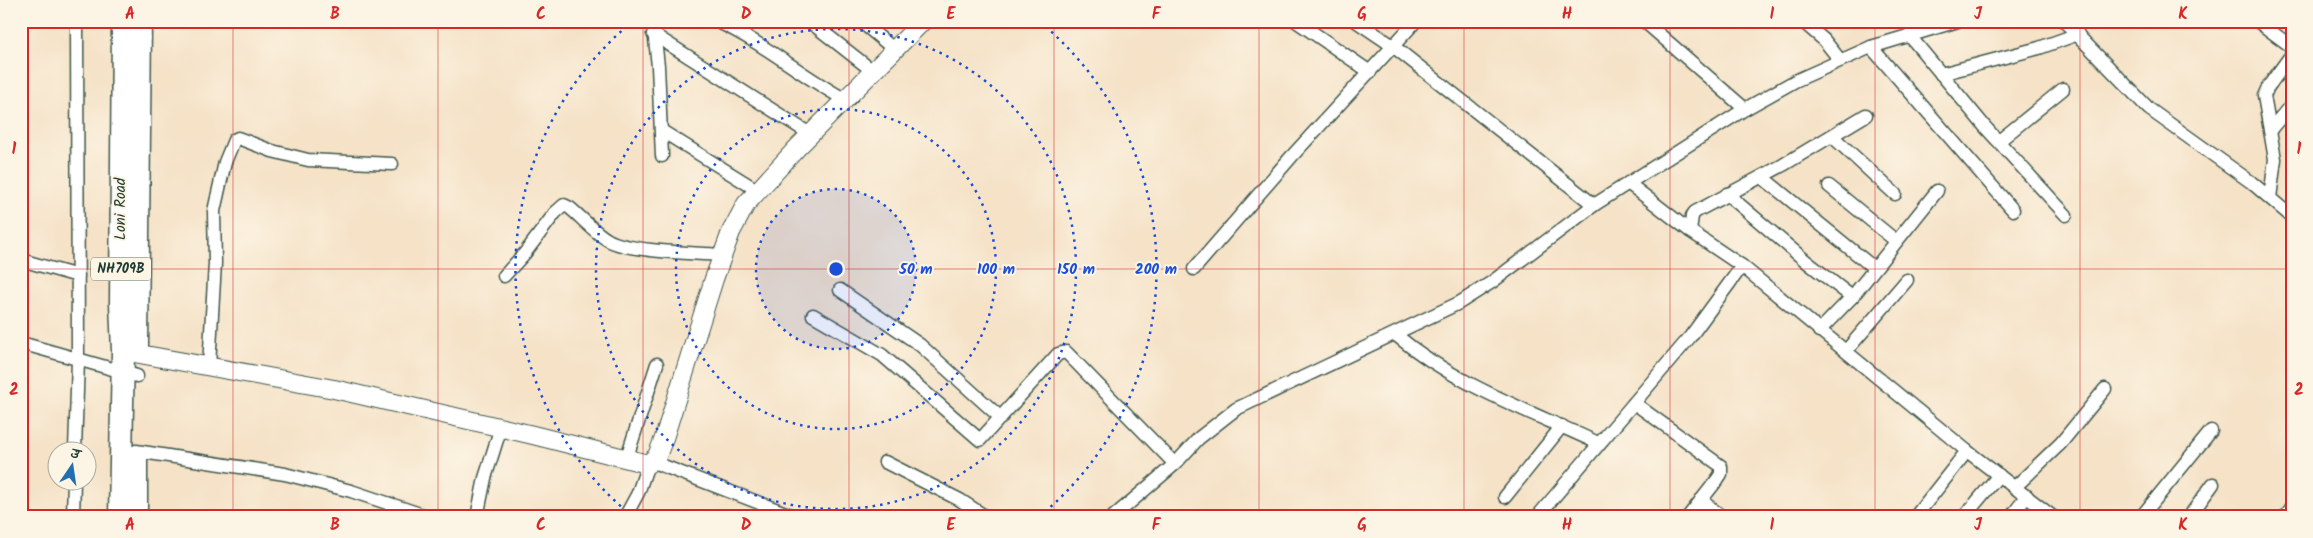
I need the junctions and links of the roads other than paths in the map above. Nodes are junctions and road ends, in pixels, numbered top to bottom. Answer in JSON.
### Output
{"nodes":[{"id":1,"x":77,"y":21,"type":"edge"},
{"id":2,"x":653,"y":21,"type":"edge"},
{"id":3,"x":716,"y":21,"type":"edge"},
{"id":4,"x":809,"y":21,"type":"edge"},
{"id":5,"x":860,"y":21,"type":"edge"},
{"id":6,"x":1296,"y":21,"type":"edge"},
{"id":7,"x":1356,"y":21,"type":"edge"},
{"id":8,"x":1644,"y":21,"type":"edge"},
{"id":9,"x":1802,"y":21,"type":"edge"},
{"id":10,"x":1958,"y":21,"type":"edge"},
{"id":11,"x":2064,"y":21,"type":"edge"},
{"id":12,"x":2257,"y":21,"type":"edge"},
{"id":13,"x":919,"y":22,"type":"edge"},
{"id":14,"x":1415,"y":22,"type":"edge"},
{"id":15,"x":131,"y":25,"type":"edge"},
{"id":16,"x":653,"y":34,"type":"junction"},
{"id":17,"x":2078,"y":34,"type":"junction"},
{"id":18,"x":1909,"y":35,"type":"junction"},
{"id":19,"x":1393,"y":46,"type":"junction"},
{"id":20,"x":1871,"y":47,"type":"junction"},
{"id":21,"x":2292,"y":47,"type":"edge"},
{"id":22,"x":894,"y":50,"type":"junction"},
{"id":23,"x":2292,"y":54,"type":"edge"},
{"id":24,"x":1840,"y":60,"type":"junction"},
{"id":25,"x":874,"y":72,"type":"junction"},
{"id":26,"x":1370,"y":72,"type":"junction"},
{"id":27,"x":1941,"y":74,"type":"junction"},
{"id":28,"x":2063,"y":89,"type":"dead end"},
{"id":29,"x":846,"y":100,"type":"junction"},
{"id":30,"x":2292,"y":104,"type":"edge"},
{"id":31,"x":1745,"y":108,"type":"junction"},
{"id":32,"x":1866,"y":115,"type":"dead end"},
{"id":33,"x":2270,"y":130,"type":"junction"},
{"id":34,"x":662,"y":131,"type":"junction"},
{"id":35,"x":810,"y":134,"type":"junction"},
{"id":36,"x":1832,"y":136,"type":"junction"},
{"id":37,"x":1999,"y":141,"type":"junction"},
{"id":38,"x":662,"y":156,"type":"dead end"},
{"id":39,"x":392,"y":164,"type":"dead end"},
{"id":40,"x":1762,"y":177,"type":"junction"},
{"id":41,"x":1628,"y":183,"type":"junction"},
{"id":42,"x":1830,"y":186,"type":"dead end"},
{"id":43,"x":757,"y":190,"type":"junction"},
{"id":44,"x":1937,"y":191,"type":"dead end"},
{"id":45,"x":1727,"y":194,"type":"junction"},
{"id":46,"x":1895,"y":194,"type":"dead end"},
{"id":47,"x":2270,"y":198,"type":"junction"},
{"id":48,"x":1594,"y":204,"type":"junction"},
{"id":49,"x":2013,"y":210,"type":"dead end"},
{"id":50,"x":2066,"y":215,"type":"dead end"},
{"id":51,"x":2291,"y":215,"type":"edge"},
{"id":52,"x":1690,"y":232,"type":"junction"},
{"id":53,"x":1896,"y":241,"type":"junction"},
{"id":54,"x":723,"y":255,"type":"junction"},
{"id":55,"x":21,"y":260,"type":"edge"},
{"id":56,"x":1742,"y":266,"type":"junction"},
{"id":57,"x":1874,"y":268,"type":"junction"},
{"id":58,"x":1194,"y":269,"type":"dead end"},
{"id":59,"x":78,"y":276,"type":"junction"},
{"id":60,"x":504,"y":276,"type":"dead end"},
{"id":61,"x":1907,"y":280,"type":"dead end"},
{"id":62,"x":840,"y":290,"type":"dead end"},
{"id":63,"x":1852,"y":297,"type":"junction"},
{"id":64,"x":813,"y":315,"type":"dead end"},
{"id":65,"x":1819,"y":331,"type":"junction"},
{"id":66,"x":1396,"y":335,"type":"junction"},
{"id":67,"x":21,"y":342,"type":"edge"},
{"id":68,"x":1846,"y":351,"type":"junction"},
{"id":69,"x":130,"y":352,"type":"junction"},
{"id":70,"x":78,"y":360,"type":"junction"},
{"id":71,"x":657,"y":364,"type":"dead end"},
{"id":72,"x":209,"y":366,"type":"junction"},
{"id":73,"x":129,"y":375,"type":"junction"},
{"id":74,"x":2105,"y":389,"type":"dead end"},
{"id":75,"x":1634,"y":403,"type":"junction"},
{"id":76,"x":1001,"y":418,"type":"junction"},
{"id":77,"x":1562,"y":426,"type":"junction"},
{"id":78,"x":502,"y":427,"type":"junction"},
{"id":79,"x":2211,"y":431,"type":"dead end"},
{"id":80,"x":75,"y":440,"type":"edge"},
{"id":81,"x":1600,"y":444,"type":"junction"},
{"id":82,"x":136,"y":451,"type":"junction"},
{"id":83,"x":1967,"y":451,"type":"junction"},
{"id":84,"x":626,"y":460,"type":"junction"},
{"id":85,"x":885,"y":462,"type":"dead end"},
{"id":86,"x":650,"y":463,"type":"junction"},
{"id":87,"x":1176,"y":464,"type":"junction"},
{"id":88,"x":1999,"y":475,"type":"junction"},
{"id":89,"x":2213,"y":484,"type":"dead end"},
{"id":90,"x":2015,"y":487,"type":"junction"},
{"id":91,"x":74,"y":490,"type":"edge"},
{"id":92,"x":2027,"y":496,"type":"junction"},
{"id":93,"x":1505,"y":497,"type":"dead end"},
{"id":94,"x":1701,"y":500,"type":"junction"},
{"id":95,"x":2292,"y":507,"type":"edge"},
{"id":96,"x":73,"y":517,"type":"edge"},
{"id":97,"x":120,"y":517,"type":"edge"},
{"id":98,"x":136,"y":517,"type":"edge"},
{"id":99,"x":429,"y":517,"type":"edge"},
{"id":100,"x":477,"y":517,"type":"edge"},
{"id":101,"x":625,"y":517,"type":"edge"},
{"id":102,"x":796,"y":517,"type":"edge"},
{"id":103,"x":986,"y":517,"type":"edge"},
{"id":104,"x":1113,"y":517,"type":"edge"},
{"id":105,"x":1537,"y":517,"type":"edge"},
{"id":106,"x":1688,"y":517,"type":"edge"},
{"id":107,"x":1722,"y":517,"type":"edge"},
{"id":108,"x":1915,"y":517,"type":"edge"},
{"id":109,"x":1964,"y":517,"type":"edge"},
{"id":110,"x":2011,"y":517,"type":"edge"},
{"id":111,"x":2053,"y":517,"type":"edge"},
{"id":112,"x":2141,"y":517,"type":"edge"},
{"id":113,"x":2189,"y":517,"type":"edge"},
{"id":114,"x":2285,"y":517,"type":"edge"}],
"edges":[{"from":1,"to":59,"type":"street"},
{"from":2,"to":16,"type":"street"},
{"from":3,"to":29,"type":"street"},
{"from":4,"to":25,"type":"street"},
{"from":5,"to":22,"type":"street"},
{"from":6,"to":26,"type":"street"},
{"from":7,"to":19,"type":"street"},
{"from":8,"to":31,"type":"street"},
{"from":9,"to":24,"type":"street"},
{"from":10,"to":18,"type":"street"},
{"from":11,"to":17,"type":"street"},
{"from":12,"to":21,"type":"street"},
{"from":13,"to":22,"type":"street"},
{"from":14,"to":19,"type":"street"},
{"from":15,"to":69,"type":"highway","name":"Loni Road","number":"NH709B"},
{"from":16,"to":34,"type":"street"},
{"from":16,"to":35,"type":"street"},
{"from":17,"to":27,"type":"street"},
{"from":17,"to":47,"type":"street"},
{"from":18,"to":20,"type":"street"},
{"from":18,"to":27,"type":"street"},
{"from":19,"to":26,"type":"street"},
{"from":19,"to":48,"type":"street"},
{"from":20,"to":24,"type":"street"},
{"from":20,"to":49,"type":"street"},
{"from":22,"to":25,"type":"street"},
{"from":23,"to":33,"type":"street"},
{"from":24,"to":31,"type":"street"},
{"from":25,"to":29,"type":"street"},
{"from":26,"to":58,"type":"street"},
{"from":27,"to":37,"type":"street"},
{"from":28,"to":37,"type":"street"},
{"from":29,"to":35,"type":"street"},
{"from":30,"to":33,"type":"street"},
{"from":31,"to":41,"type":"street"},
{"from":32,"to":36,"type":"street"},
{"from":33,"to":47,"type":"street"},
{"from":34,"to":38,"type":"street"},
{"from":34,"to":43,"type":"street"},
{"from":35,"to":43,"type":"street"},
{"from":36,"to":40,"type":"street"},
{"from":36,"to":46,"type":"street"},
{"from":37,"to":50,"type":"street"},
{"from":39,"to":72,"type":"street"},
{"from":40,"to":45,"type":"street"},
{"from":40,"to":57,"type":"street"},
{"from":41,"to":48,"type":"street"},
{"from":41,"to":52,"type":"street"},
{"from":42,"to":53,"type":"street"},
{"from":43,"to":54,"type":"street"},
{"from":44,"to":53,"type":"street"},
{"from":45,"to":52,"type":"street"},
{"from":45,"to":63,"type":"street"},
{"from":47,"to":51,"type":"street"},
{"from":48,"to":66,"type":"street"},
{"from":52,"to":56,"type":"street"},
{"from":53,"to":57,"type":"street"},
{"from":54,"to":60,"type":"street"},
{"from":54,"to":86,"type":"street"},
{"from":55,"to":59,"type":"street"},
{"from":56,"to":65,"type":"street"},
{"from":56,"to":75,"type":"street"},
{"from":57,"to":63,"type":"street"},
{"from":59,"to":70,"type":"street"},
{"from":61,"to":68,"type":"street"},
{"from":62,"to":76,"type":"street"},
{"from":63,"to":65,"type":"street"},
{"from":64,"to":76,"type":"street"},
{"from":65,"to":68,"type":"street"},
{"from":66,"to":77,"type":"street"},
{"from":66,"to":87,"type":"street"},
{"from":67,"to":70,"type":"street"},
{"from":68,"to":83,"type":"street"},
{"from":69,"to":72,"type":"street"},
{"from":69,"to":73,"type":"highway","name":"Loni Road","number":"NH709B"},
{"from":70,"to":73,"type":"street"},
{"from":70,"to":80,"type":"street"},
{"from":71,"to":84,"type":"street"},
{"from":72,"to":78,"type":"street"},
{"from":73,"to":82,"type":"highway","name":"Loni Road","number":"NH709B"},
{"from":73,"to":97,"type":"highway","name":"Loni Road","number":"NH709B"},
{"from":74,"to":90,"type":"street"},
{"from":75,"to":81,"type":"street"},
{"from":75,"to":94,"type":"street"},
{"from":76,"to":87,"type":"street"},
{"from":77,"to":81,"type":"street"},
{"from":77,"to":93,"type":"street"},
{"from":78,"to":84,"type":"street"},
{"from":78,"to":100,"type":"street"},
{"from":79,"to":112,"type":"street"},
{"from":81,"to":105,"type":"street"},
{"from":82,"to":98,"type":"highway","name":"Loni Road","number":"NH709B"},
{"from":82,"to":99,"type":"street"},
{"from":83,"to":88,"type":"street"},
{"from":83,"to":108,"type":"street"},
{"from":84,"to":86,"type":"street"},
{"from":85,"to":103,"type":"street"},
{"from":86,"to":101,"type":"street"},
{"from":86,"to":102,"type":"street"},
{"from":87,"to":104,"type":"street"},
{"from":88,"to":90,"type":"street"},
{"from":88,"to":109,"type":"street"},
{"from":89,"to":113,"type":"street"},
{"from":90,"to":92,"type":"street"},
{"from":91,"to":96,"type":"street"},
{"from":92,"to":110,"type":"street"},
{"from":92,"to":111,"type":"street"},
{"from":94,"to":106,"type":"street"},
{"from":94,"to":107,"type":"street"},
{"from":95,"to":114,"type":"street"}]}
